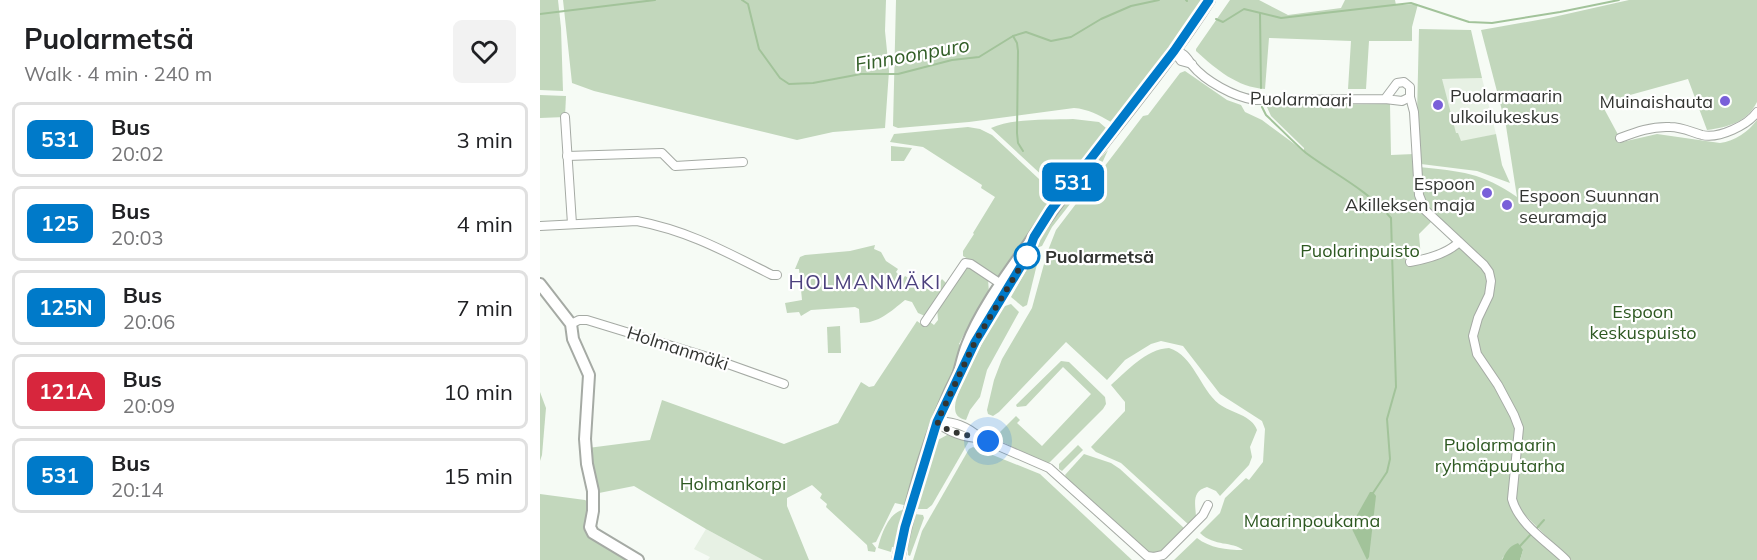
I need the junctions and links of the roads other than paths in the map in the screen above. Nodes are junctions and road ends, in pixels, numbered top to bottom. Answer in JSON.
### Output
{"nodes":[{"id":1,"x":1209,"y":0,"type":"edge"},
{"id":2,"x":1174,"y":51,"type":"junction"},
{"id":3,"x":1410,"y":97,"type":"junction"},
{"id":4,"x":1385,"y":99,"type":"junction"},
{"id":5,"x":1757,"y":112,"type":"edge"},
{"id":6,"x":565,"y":117,"type":"dead end"},
{"id":7,"x":1620,"y":138,"type":"dead end"},
{"id":8,"x":567,"y":156,"type":"junction"},
{"id":9,"x":743,"y":162,"type":"dead end"},
{"id":10,"x":572,"y":224,"type":"junction"},
{"id":11,"x":540,"y":226,"type":"edge"},
{"id":12,"x":1459,"y":242,"type":"junction"},
{"id":13,"x":1410,"y":262,"type":"dead end"},
{"id":14,"x":777,"y":275,"type":"dead end"},
{"id":15,"x":540,"y":284,"type":"edge"},
{"id":16,"x":1004,"y":286,"type":"junction"},
{"id":17,"x":925,"y":322,"type":"dead end"},
{"id":18,"x":571,"y":324,"type":"junction"},
{"id":19,"x":784,"y":384,"type":"dead end"},
{"id":20,"x":937,"y":422,"type":"junction"},
{"id":21,"x":1208,"y":506,"type":"dead end"},
{"id":22,"x":638,"y":560,"type":"edge"},
{"id":23,"x":898,"y":560,"type":"edge"},
{"id":24,"x":1566,"y":560,"type":"edge"}],
"edges":[{"from":1,"to":2,"type":"main road"},
{"from":2,"to":4,"type":"street","name":"Puolarmaari"},
{"from":2,"to":16,"type":"main road"},
{"from":3,"to":4,"type":"street","name":"Puolarmaari"},
{"from":3,"to":4,"type":"street"},
{"from":3,"to":12,"type":"street"},
{"from":5,"to":7,"type":"street"},
{"from":6,"to":8,"type":"street"},
{"from":8,"to":9,"type":"street"},
{"from":8,"to":10,"type":"street"},
{"from":10,"to":11,"type":"street"},
{"from":10,"to":14,"type":"street"},
{"from":12,"to":13,"type":"street"},
{"from":12,"to":24,"type":"street"},
{"from":15,"to":18,"type":"main road"},
{"from":16,"to":17,"type":"street"},
{"from":16,"to":20,"type":"main road"},
{"from":18,"to":19,"type":"street","name":"Holmanmäki"},
{"from":18,"to":22,"type":"main road"},
{"from":20,"to":21,"type":"street"},
{"from":20,"to":23,"type":"main road"}]}
